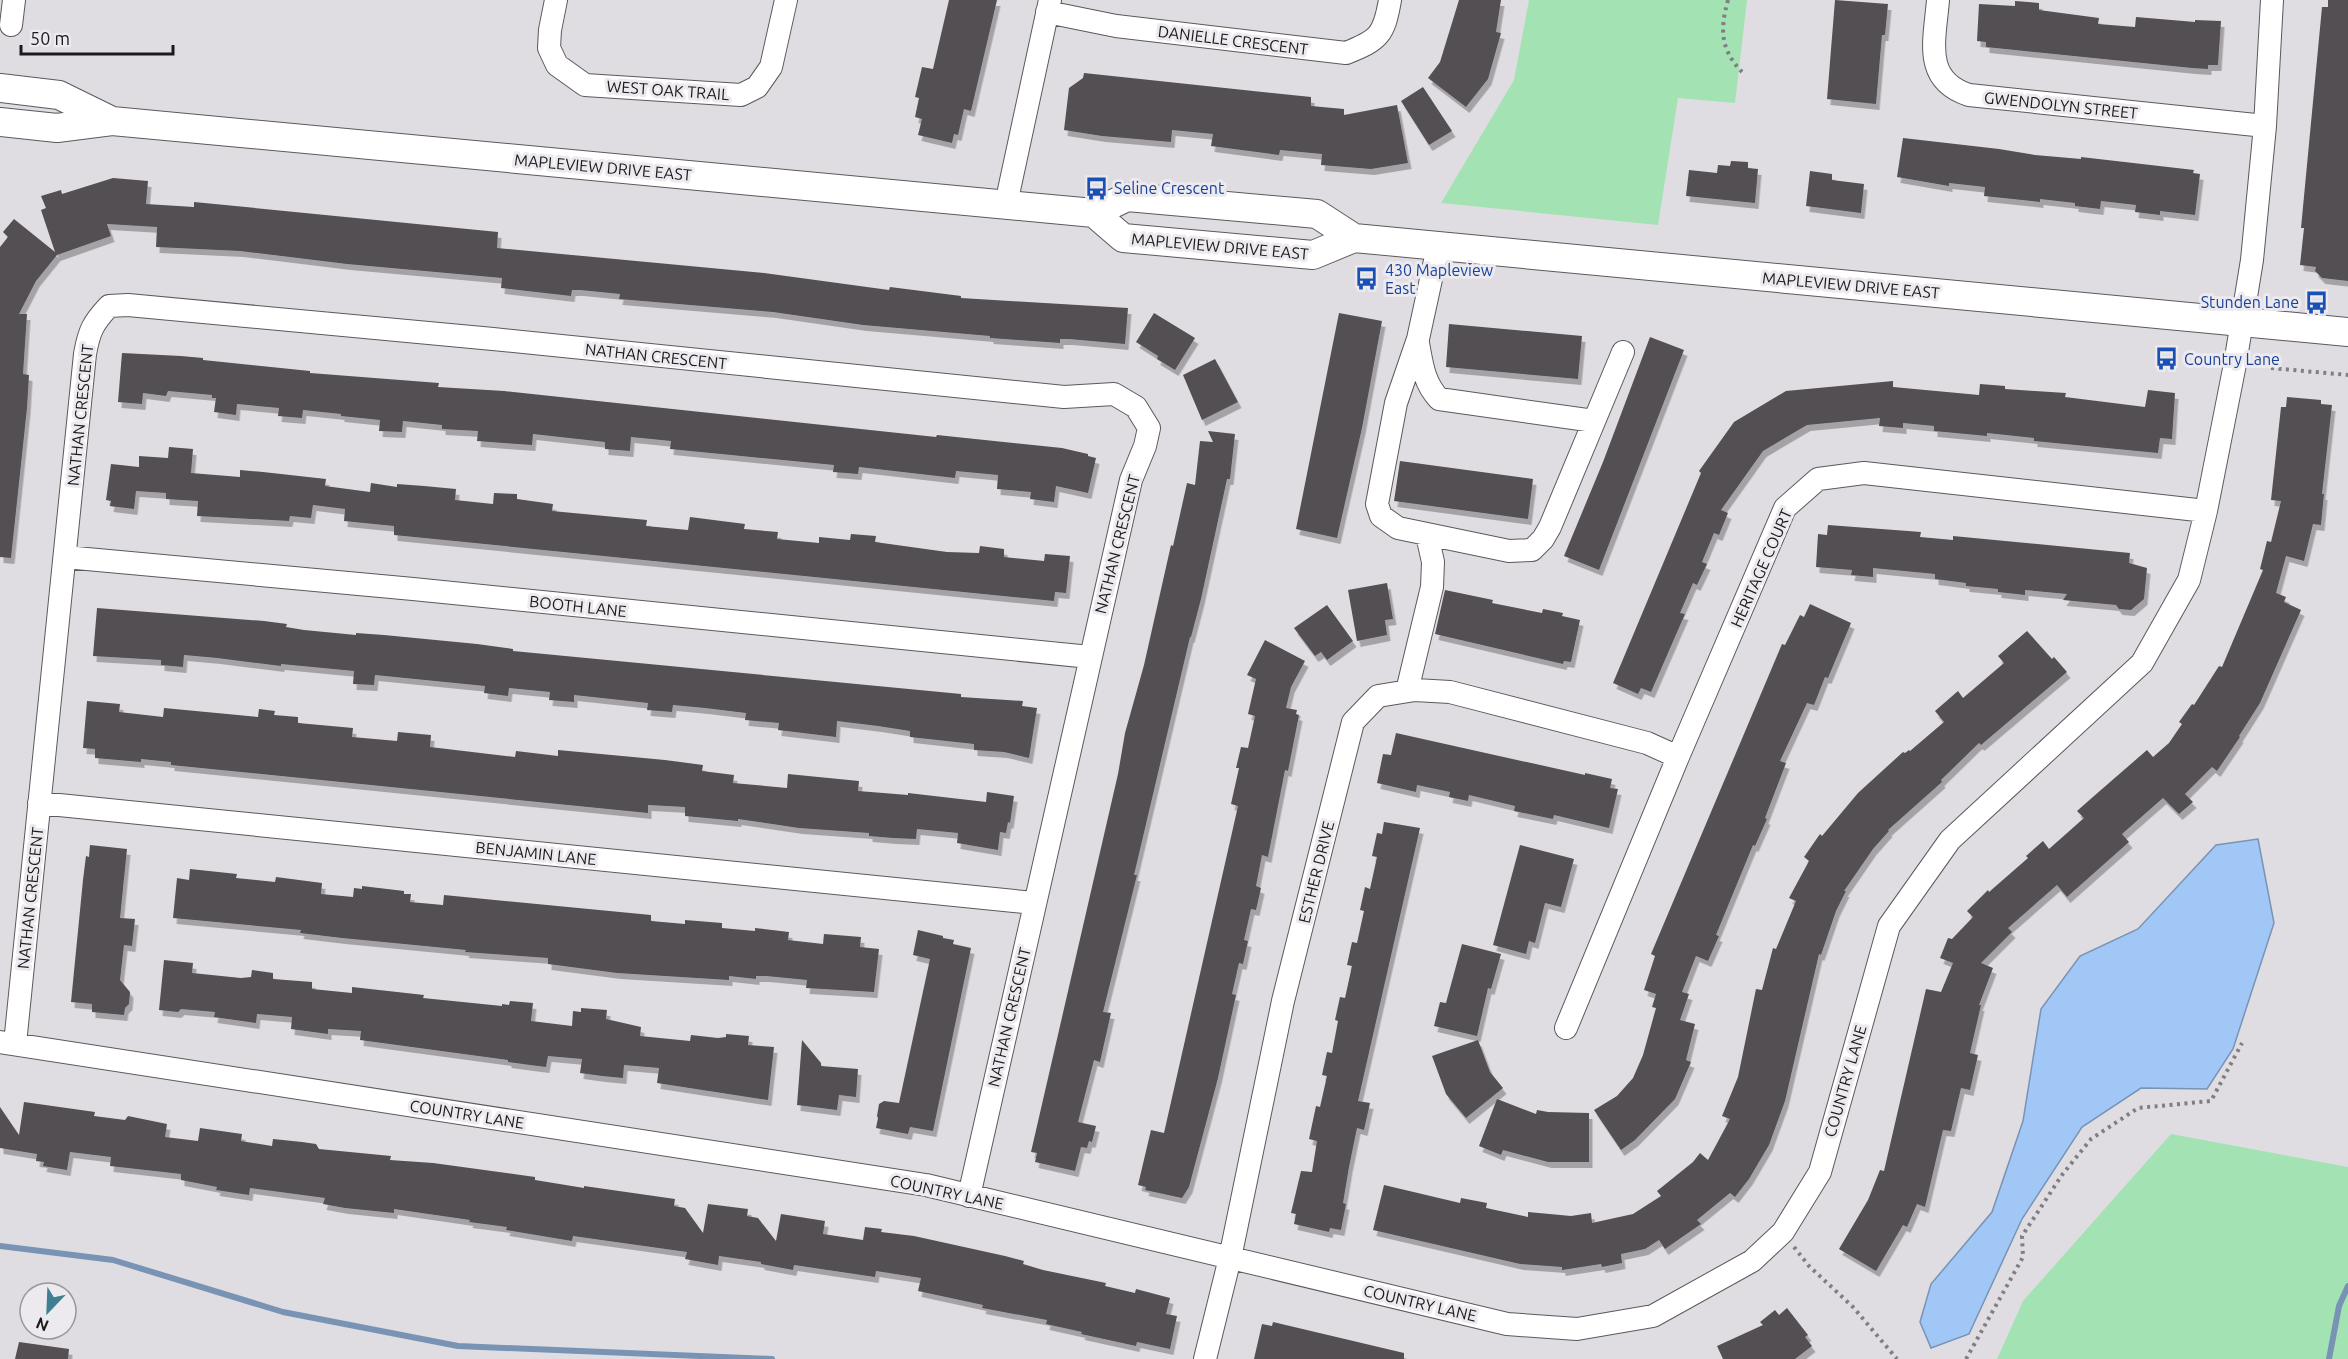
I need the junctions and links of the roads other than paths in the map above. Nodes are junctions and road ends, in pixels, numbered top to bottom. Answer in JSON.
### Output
{"nodes":[{"id":1,"x":14,"y":0,"type":"edge"},
{"id":2,"x":556,"y":0,"type":"edge"},
{"id":3,"x":786,"y":0,"type":"edge"},
{"id":4,"x":1390,"y":0,"type":"edge"},
{"id":5,"x":1938,"y":0,"type":"edge"},
{"id":6,"x":2272,"y":0,"type":"edge"},
{"id":7,"x":1048,"y":6,"type":"edge"},
{"id":8,"x":11,"y":25,"type":"dead end"},
{"id":9,"x":0,"y":88,"type":"edge"},
{"id":10,"x":112,"y":121,"type":"junction"},
{"id":11,"x":0,"y":122,"type":"edge"},
{"id":12,"x":2265,"y":126,"type":"junction"},
{"id":13,"x":1006,"y":204,"type":"junction"},
{"id":14,"x":1094,"y":213,"type":"junction"},
{"id":15,"x":1354,"y":238,"type":"junction"},
{"id":16,"x":1438,"y":247,"type":"junction"},
{"id":17,"x":2244,"y":322,"type":"junction"},
{"id":18,"x":2348,"y":332,"type":"edge"},
{"id":19,"x":1418,"y":339,"type":"junction"},
{"id":20,"x":1623,"y":352,"type":"dead end"},
{"id":21,"x":1594,"y":421,"type":"junction"},
{"id":22,"x":2206,"y":512,"type":"junction"},
{"id":23,"x":1427,"y":535,"type":"junction"},
{"id":24,"x":65,"y":557,"type":"junction"},
{"id":25,"x":1090,"y":657,"type":"junction"},
{"id":26,"x":1407,"y":691,"type":"junction"},
{"id":27,"x":1678,"y":756,"type":"junction"},
{"id":28,"x":39,"y":803,"type":"junction"},
{"id":29,"x":1034,"y":903,"type":"junction"},
{"id":30,"x":1566,"y":1028,"type":"dead end"},
{"id":31,"x":8,"y":1043,"type":"edge"},
{"id":32,"x":969,"y":1196,"type":"junction"},
{"id":33,"x":1230,"y":1258,"type":"junction"},
{"id":34,"x":1205,"y":1359,"type":"edge"}],
"edges":[{"from":1,"to":8,"type":"street"},
{"from":2,"to":3,"type":"street","name":"WEST OAK TRAIL"},
{"from":4,"to":7,"type":"street","name":"DANIELLE CRESCENT"},
{"from":5,"to":12,"type":"street","name":"GWENDOLYN STREET"},
{"from":6,"to":12,"type":"street"},
{"from":7,"to":13,"type":"street"},
{"from":9,"to":10,"type":"main road","name":"MAPLEVIEW DRIVE EAST"},
{"from":10,"to":11,"type":"main road","name":"MAPLEVIEW DRIVE EAST"},
{"from":10,"to":13,"type":"main road","name":"MAPLEVIEW DRIVE EAST"},
{"from":12,"to":17,"type":"street"},
{"from":13,"to":14,"type":"main road","name":"MAPLEVIEW DRIVE EAST"},
{"from":14,"to":15,"type":"main road","name":"MAPLEVIEW DRIVE EAST"},
{"from":14,"to":15,"type":"main road","name":"MAPLEVIEW DRIVE EAST"},
{"from":15,"to":16,"type":"main road","name":"MAPLEVIEW DRIVE EAST"},
{"from":16,"to":17,"type":"main road","name":"MAPLEVIEW DRIVE EAST"},
{"from":16,"to":19,"type":"street"},
{"from":17,"to":18,"type":"main road","name":"MAPLEVIEW DRIVE EAST"},
{"from":17,"to":22,"type":"street","name":"COUNTRY LANE"},
{"from":19,"to":21,"type":"street"},
{"from":19,"to":23,"type":"street"},
{"from":20,"to":21,"type":"street"},
{"from":21,"to":23,"type":"street"},
{"from":22,"to":27,"type":"street","name":"HERITAGE COURT"},
{"from":22,"to":33,"type":"street","name":"COUNTRY LANE"},
{"from":23,"to":26,"type":"street"},
{"from":24,"to":25,"type":"street","name":"BOOTH LANE"},
{"from":24,"to":25,"type":"street","name":"NATHAN CRESCENT"},
{"from":24,"to":28,"type":"street","name":"NATHAN CRESCENT"},
{"from":25,"to":29,"type":"street","name":"NATHAN CRESCENT"},
{"from":26,"to":27,"type":"street","name":"ESTHER DRIVE"},
{"from":26,"to":33,"type":"street","name":"ESTHER DRIVE"},
{"from":27,"to":30,"type":"street","name":"HERITAGE COURT"},
{"from":28,"to":29,"type":"street","name":"BENJAMIN LANE"},
{"from":28,"to":31,"type":"street","name":"NATHAN CRESCENT"},
{"from":29,"to":32,"type":"street","name":"NATHAN CRESCENT"},
{"from":31,"to":32,"type":"street","name":"COUNTRY LANE"},
{"from":32,"to":33,"type":"street","name":"COUNTRY LANE"},
{"from":33,"to":34,"type":"street","name":"ESTHER DRIVE"}]}
